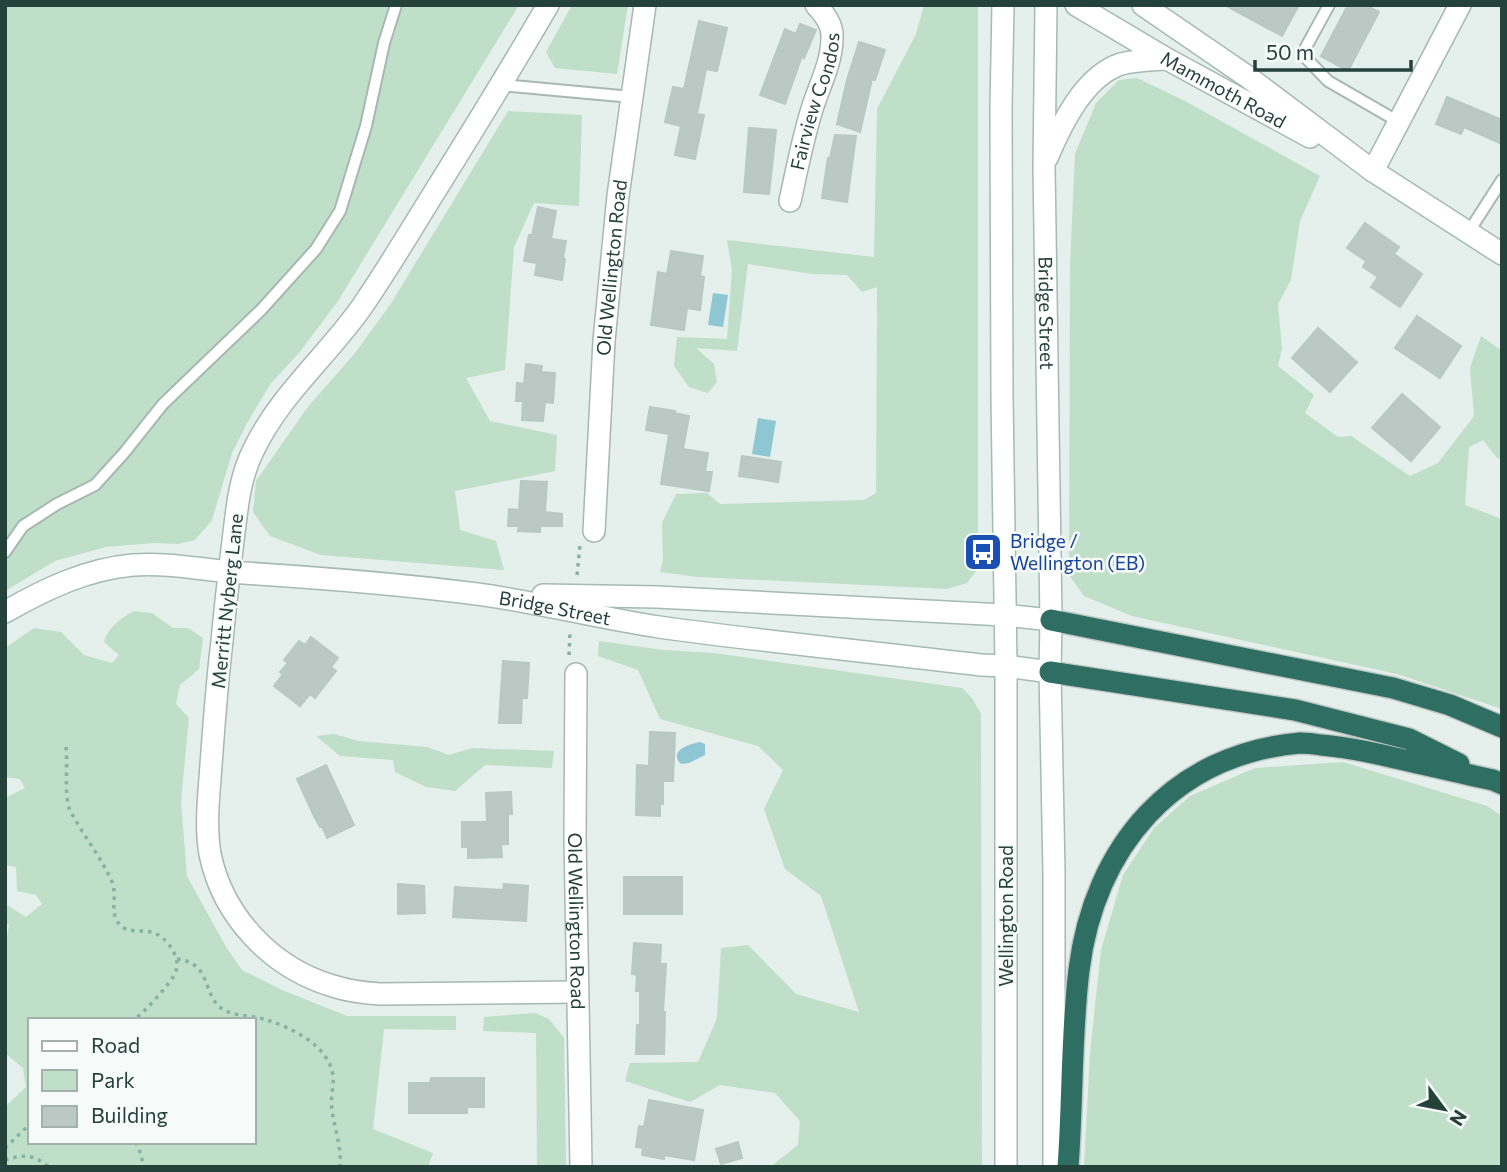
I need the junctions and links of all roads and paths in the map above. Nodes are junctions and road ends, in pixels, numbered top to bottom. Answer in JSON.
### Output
{"nodes":[{"id":1,"x":396,"y":5,"type":"edge"},
{"id":2,"x":548,"y":5,"type":"edge"},
{"id":3,"x":645,"y":5,"type":"edge"},
{"id":4,"x":816,"y":5,"type":"edge"},
{"id":5,"x":1003,"y":5,"type":"edge"},
{"id":6,"x":1045,"y":5,"type":"edge"},
{"id":7,"x":1076,"y":5,"type":"edge"},
{"id":8,"x":1143,"y":5,"type":"edge"},
{"id":9,"x":1329,"y":5,"type":"edge"},
{"id":10,"x":1460,"y":5,"type":"edge"},
{"id":11,"x":1167,"y":59,"type":"junction"},
{"id":12,"x":501,"y":85,"type":"junction"},
{"id":13,"x":632,"y":97,"type":"junction"},
{"id":14,"x":1399,"y":122,"type":"junction"},
{"id":15,"x":1044,"y":166,"type":"junction"},
{"id":16,"x":1373,"y":172,"type":"junction"},
{"id":17,"x":1502,"y":180,"type":"edge"},
{"id":18,"x":790,"y":201,"type":"dead end"},
{"id":19,"x":1468,"y":233,"type":"junction"},
{"id":20,"x":1502,"y":254,"type":"edge"},
{"id":21,"x":594,"y":531,"type":"joint"},
{"id":22,"x":5,"y":552,"type":"edge"},
{"id":23,"x":229,"y":572,"type":"junction"},
{"id":24,"x":577,"y":577,"type":"dead end"},
{"id":25,"x":478,"y":594,"type":"junction"},
{"id":26,"x":5,"y":612,"type":"edge"},
{"id":27,"x":1004,"y":615,"type":"junction"},
{"id":28,"x":1051,"y":620,"type":"junction"},
{"id":29,"x":1006,"y":666,"type":"junction"},
{"id":30,"x":1050,"y":672,"type":"junction"},
{"id":31,"x":576,"y":674,"type":"dead end"},
{"id":32,"x":1502,"y":727,"type":"edge"},
{"id":33,"x":65,"y":747,"type":"dead end"},
{"id":34,"x":1497,"y":782,"type":"edge"},
{"id":35,"x":177,"y":959,"type":"junction"},
{"id":36,"x":577,"y":992,"type":"junction"},
{"id":37,"x":136,"y":1018,"type":"edge"},
{"id":38,"x":28,"y":1126,"type":"edge"},
{"id":39,"x":137,"y":1144,"type":"edge"},
{"id":40,"x":5,"y":1148,"type":"edge"},
{"id":41,"x":5,"y":1160,"type":"edge"},
{"id":42,"x":49,"y":1167,"type":"edge"},
{"id":43,"x":142,"y":1167,"type":"edge"},
{"id":44,"x":340,"y":1167,"type":"edge"},
{"id":45,"x":581,"y":1167,"type":"edge"},
{"id":46,"x":1006,"y":1167,"type":"edge"},
{"id":47,"x":1054,"y":1167,"type":"edge"},
{"id":48,"x":1068,"y":1167,"type":"edge"}],
"edges":[{"from":1,"to":22,"type":"lane"},
{"from":2,"to":12,"type":"street","name":"Merritt Nyberg Lane"},
{"from":3,"to":13,"type":"street","name":"Old Wellington Road"},
{"from":4,"to":18,"type":"street","name":"Fairview Condos"},
{"from":5,"to":27,"type":"street"},
{"from":6,"to":15,"type":"street","name":"Bridge Street"},
{"from":7,"to":11,"type":"street","name":"Mammoth Road"},
{"from":8,"to":16,"type":"street","name":"Mammoth Road"},
{"from":9,"to":14,"type":"lane"},
{"from":10,"to":14,"type":"street"},
{"from":11,"to":15,"type":"street"},
{"from":11,"to":16,"type":"street","name":"Mammoth Road"},
{"from":12,"to":13,"type":"lane"},
{"from":12,"to":23,"type":"street","name":"Merritt Nyberg Lane"},
{"from":13,"to":21,"type":"street","name":"Old Wellington Road"},
{"from":14,"to":16,"type":"street"},
{"from":15,"to":28,"type":"street","name":"Bridge Street"},
{"from":16,"to":19,"type":"street","name":"Mammoth Road"},
{"from":17,"to":19,"type":"lane"},
{"from":19,"to":20,"type":"street","name":"Mammoth Road"},
{"from":21,"to":24,"type":"path"},
{"from":23,"to":25,"type":"street","name":"Bridge Street"},
{"from":23,"to":26,"type":"street","name":"Bridge Street"},
{"from":23,"to":36,"type":"street","name":"Merritt Nyberg Lane"},
{"from":25,"to":27,"type":"street","name":"Bridge Street"},
{"from":25,"to":29,"type":"street","name":"Bridge Street"},
{"from":27,"to":28,"type":"street","name":"Bridge Street"},
{"from":27,"to":29,"type":"street"},
{"from":28,"to":30,"type":"street","name":"Bridge Street"},
{"from":28,"to":32,"type":"highway"},
{"from":29,"to":30,"type":"street","name":"Bridge Street"},
{"from":29,"to":46,"type":"street","name":"Wellington Road"},
{"from":30,"to":34,"type":"highway"},
{"from":30,"to":47,"type":"street"},
{"from":31,"to":36,"type":"street","name":"Old Wellington Road"},
{"from":33,"to":35,"type":"path"},
{"from":34,"to":48,"type":"highway"},
{"from":35,"to":37,"type":"path"},
{"from":35,"to":44,"type":"path"},
{"from":36,"to":45,"type":"street","name":"Old Wellington Road"},
{"from":38,"to":40,"type":"path"},
{"from":39,"to":43,"type":"path"},
{"from":41,"to":42,"type":"path"}]}
